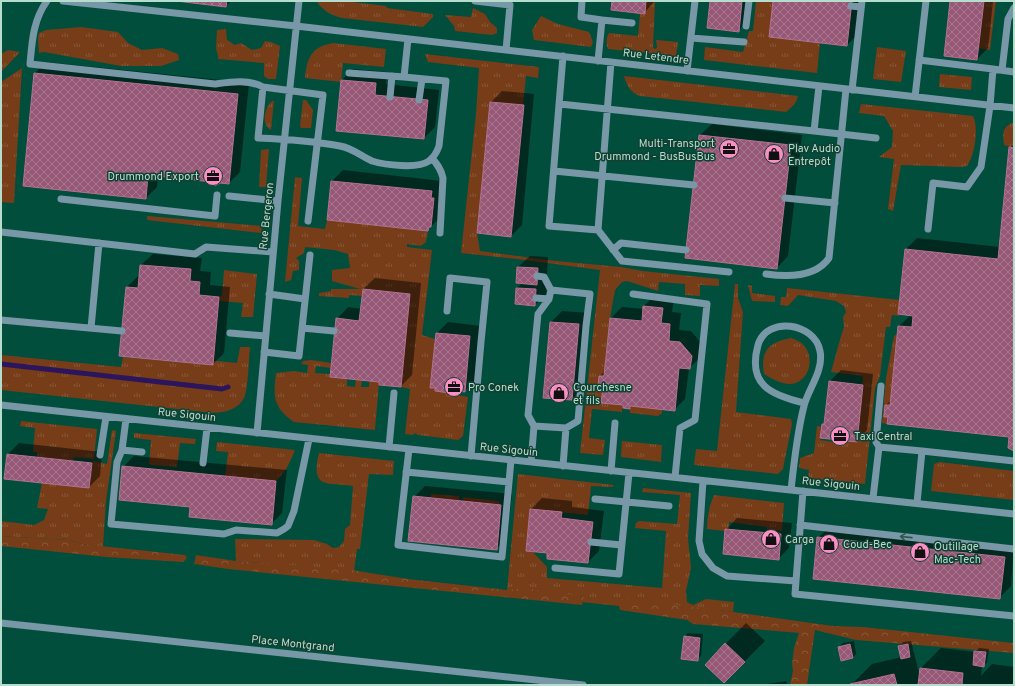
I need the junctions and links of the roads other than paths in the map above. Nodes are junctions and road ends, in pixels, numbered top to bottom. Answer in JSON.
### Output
{"nodes":[{"id":1,"x":47,"y":1,"type":"edge"},
{"id":2,"x":63,"y":1,"type":"edge"},
{"id":3,"x":299,"y":1,"type":"edge"},
{"id":4,"x":475,"y":1,"type":"edge"},
{"id":5,"x":582,"y":1,"type":"edge"},
{"id":6,"x":695,"y":1,"type":"edge"},
{"id":7,"x":749,"y":1,"type":"edge"},
{"id":8,"x":926,"y":1,"type":"edge"},
{"id":9,"x":511,"y":3,"type":"edge"},
{"id":10,"x":861,"y":4,"type":"edge"},
{"id":11,"x":851,"y":6,"type":"dead end"},
{"id":12,"x":1014,"y":8,"type":"edge"},
{"id":13,"x":602,"y":20,"type":"junction"},
{"id":14,"x":632,"y":23,"type":"dead end"},
{"id":15,"x":296,"y":26,"type":"junction"},
{"id":16,"x":746,"y":26,"type":"dead end"},
{"id":17,"x":408,"y":38,"type":"junction"},
{"id":18,"x":691,"y":38,"type":"junction"},
{"id":19,"x":744,"y":42,"type":"dead end"},
{"id":20,"x":506,"y":50,"type":"junction"},
{"id":21,"x":563,"y":56,"type":"junction"},
{"id":22,"x":919,"y":60,"type":"junction"},
{"id":23,"x":598,"y":61,"type":"junction"},
{"id":24,"x":611,"y":62,"type":"junction"},
{"id":25,"x":993,"y":69,"type":"junction"},
{"id":26,"x":1002,"y":70,"type":"junction"},
{"id":27,"x":687,"y":71,"type":"junction"},
{"id":28,"x":1014,"y":72,"type":"edge"},
{"id":29,"x":349,"y":73,"type":"dead end"},
{"id":30,"x":392,"y":76,"type":"junction"},
{"id":31,"x":404,"y":77,"type":"junction"},
{"id":32,"x":422,"y":79,"type":"junction"},
{"id":33,"x":819,"y":86,"type":"junction"},
{"id":34,"x":263,"y":87,"type":"junction"},
{"id":35,"x":849,"y":89,"type":"junction"},
{"id":36,"x":290,"y":90,"type":"junction"},
{"id":37,"x":390,"y":97,"type":"dead end"},
{"id":38,"x":915,"y":97,"type":"junction"},
{"id":39,"x":419,"y":100,"type":"dead end"},
{"id":40,"x":560,"y":104,"type":"junction"},
{"id":41,"x":990,"y":106,"type":"junction"},
{"id":42,"x":607,"y":108,"type":"junction"},
{"id":43,"x":1014,"y":108,"type":"edge"},
{"id":44,"x":814,"y":131,"type":"junction"},
{"id":45,"x":842,"y":134,"type":"junction"},
{"id":46,"x":876,"y":138,"type":"dead end"},
{"id":47,"x":284,"y":139,"type":"junction"},
{"id":48,"x":317,"y":143,"type":"junction"},
{"id":49,"x":432,"y":158,"type":"junction"},
{"id":50,"x":554,"y":171,"type":"junction"},
{"id":51,"x":602,"y":176,"type":"junction"},
{"id":52,"x":694,"y":185,"type":"dead end"},
{"id":53,"x":217,"y":195,"type":"dead end"},
{"id":54,"x":229,"y":196,"type":"dead end"},
{"id":55,"x":785,"y":198,"type":"dead end"},
{"id":56,"x":61,"y":199,"type":"dead end"},
{"id":57,"x":278,"y":201,"type":"junction"},
{"id":58,"x":835,"y":203,"type":"junction"},
{"id":59,"x":308,"y":220,"type":"dead end"},
{"id":60,"x":928,"y":229,"type":"dead end"},
{"id":61,"x":598,"y":230,"type":"junction"},
{"id":62,"x":1,"y":232,"type":"edge"},
{"id":63,"x":440,"y":233,"type":"dead end"},
{"id":64,"x":98,"y":243,"type":"junction"},
{"id":65,"x":613,"y":250,"type":"junction"},
{"id":66,"x":686,"y":250,"type":"dead end"},
{"id":67,"x":273,"y":252,"type":"junction"},
{"id":68,"x":310,"y":255,"type":"dead end"},
{"id":69,"x":729,"y":272,"type":"dead end"},
{"id":70,"x":766,"y":274,"type":"dead end"},
{"id":71,"x":537,"y":276,"type":"dead end"},
{"id":72,"x":551,"y":290,"type":"junction"},
{"id":73,"x":269,"y":294,"type":"junction"},
{"id":74,"x":633,"y":294,"type":"dead end"},
{"id":75,"x":305,"y":298,"type":"junction"},
{"id":76,"x":536,"y":298,"type":"dead end"},
{"id":77,"x":549,"y":299,"type":"junction"},
{"id":78,"x":447,"y":311,"type":"dead end"},
{"id":79,"x":1,"y":320,"type":"edge"},
{"id":80,"x":91,"y":328,"type":"junction"},
{"id":81,"x":302,"y":328,"type":"junction"},
{"id":82,"x":122,"y":331,"type":"dead end"},
{"id":83,"x":334,"y":331,"type":"dead end"},
{"id":84,"x":230,"y":333,"type":"dead end"},
{"id":85,"x":265,"y":336,"type":"junction"},
{"id":86,"x":264,"y":352,"type":"junction"},
{"id":87,"x":881,"y":386,"type":"dead end"},
{"id":88,"x":394,"y":393,"type":"dead end"},
{"id":89,"x":804,"y":403,"type":"junction"},
{"id":90,"x":1,"y":405,"type":"edge"},
{"id":91,"x":106,"y":417,"type":"junction"},
{"id":92,"x":126,"y":419,"type":"junction"},
{"id":93,"x":616,"y":423,"type":"dead end"},
{"id":94,"x":534,"y":426,"type":"junction"},
{"id":95,"x":207,"y":428,"type":"junction"},
{"id":96,"x":566,"y":428,"type":"junction"},
{"id":97,"x":257,"y":433,"type":"junction"},
{"id":98,"x":309,"y":439,"type":"junction"},
{"id":99,"x":879,"y":446,"type":"junction"},
{"id":100,"x":389,"y":447,"type":"junction"},
{"id":101,"x":409,"y":449,"type":"junction"},
{"id":102,"x":122,"y":450,"type":"junction"},
{"id":103,"x":922,"y":451,"type":"junction"},
{"id":104,"x":142,"y":452,"type":"dead end"},
{"id":105,"x":100,"y":456,"type":"dead end"},
{"id":106,"x":471,"y":456,"type":"junction"},
{"id":107,"x":511,"y":460,"type":"junction"},
{"id":108,"x":1014,"y":461,"type":"edge"},
{"id":109,"x":531,"y":462,"type":"junction"},
{"id":110,"x":203,"y":464,"type":"dead end"},
{"id":111,"x":563,"y":466,"type":"junction"},
{"id":112,"x":611,"y":471,"type":"junction"},
{"id":113,"x":406,"y":472,"type":"junction"},
{"id":114,"x":629,"y":473,"type":"junction"},
{"id":115,"x":674,"y":478,"type":"junction"},
{"id":116,"x":703,"y":480,"type":"junction"},
{"id":117,"x":509,"y":482,"type":"junction"},
{"id":118,"x":791,"y":490,"type":"junction"},
{"id":119,"x":803,"y":491,"type":"junction"},
{"id":120,"x":873,"y":498,"type":"junction"},
{"id":121,"x":595,"y":499,"type":"dead end"},
{"id":122,"x":626,"y":502,"type":"junction"},
{"id":123,"x":917,"y":503,"type":"junction"},
{"id":124,"x":670,"y":506,"type":"dead end"},
{"id":125,"x":1014,"y":514,"type":"edge"},
{"id":126,"x":800,"y":525,"type":"junction"},
{"id":127,"x":591,"y":542,"type":"dead end"},
{"id":128,"x":621,"y":545,"type":"junction"},
{"id":129,"x":1014,"y":549,"type":"edge"},
{"id":130,"x":555,"y":568,"type":"dead end"},
{"id":131,"x":796,"y":580,"type":"junction"},
{"id":132,"x":1014,"y":616,"type":"edge"},
{"id":133,"x":1,"y":623,"type":"edge"},
{"id":134,"x":583,"y":685,"type":"edge"}],
"edges":[{"from":1,"to":34,"type":"street"},
{"from":2,"to":15,"type":"street","name":"Rue Letendre"},
{"from":3,"to":15,"type":"street","name":"Rue Bergeron"},
{"from":4,"to":9,"type":"street"},
{"from":5,"to":13,"type":"street"},
{"from":6,"to":18,"type":"street"},
{"from":7,"to":16,"type":"street"},
{"from":8,"to":22,"type":"street"},
{"from":9,"to":20,"type":"street"},
{"from":10,"to":11,"type":"street"},
{"from":10,"to":35,"type":"street"},
{"from":12,"to":26,"type":"street"},
{"from":13,"to":14,"type":"street"},
{"from":13,"to":23,"type":"street"},
{"from":15,"to":17,"type":"street","name":"Rue Letendre"},
{"from":15,"to":36,"type":"street","name":"Rue Bergeron"},
{"from":17,"to":20,"type":"street","name":"Rue Letendre"},
{"from":17,"to":31,"type":"street"},
{"from":18,"to":19,"type":"street"},
{"from":18,"to":27,"type":"street"},
{"from":20,"to":21,"type":"street","name":"Rue Letendre"},
{"from":21,"to":23,"type":"street","name":"Rue Letendre"},
{"from":21,"to":40,"type":"street"},
{"from":22,"to":25,"type":"street"},
{"from":22,"to":38,"type":"street"},
{"from":23,"to":24,"type":"street","name":"Rue Letendre"},
{"from":24,"to":27,"type":"street","name":"Rue Letendre"},
{"from":24,"to":42,"type":"street"},
{"from":25,"to":26,"type":"street"},
{"from":25,"to":41,"type":"street"},
{"from":26,"to":28,"type":"street"},
{"from":27,"to":33,"type":"street","name":"Rue Letendre"},
{"from":29,"to":30,"type":"street"},
{"from":30,"to":31,"type":"street"},
{"from":30,"to":37,"type":"street"},
{"from":31,"to":32,"type":"street"},
{"from":32,"to":39,"type":"street"},
{"from":32,"to":49,"type":"street"},
{"from":33,"to":35,"type":"street","name":"Rue Letendre"},
{"from":33,"to":44,"type":"street"},
{"from":34,"to":36,"type":"street"},
{"from":34,"to":47,"type":"street"},
{"from":35,"to":38,"type":"street","name":"Rue Letendre"},
{"from":35,"to":45,"type":"street"},
{"from":36,"to":47,"type":"street","name":"Rue Bergeron"},
{"from":36,"to":48,"type":"street"},
{"from":38,"to":41,"type":"street","name":"Rue Letendre"},
{"from":40,"to":42,"type":"street"},
{"from":40,"to":50,"type":"street"},
{"from":41,"to":43,"type":"street","name":"Rue Letendre"},
{"from":41,"to":60,"type":"street"},
{"from":42,"to":44,"type":"street"},
{"from":42,"to":51,"type":"street"},
{"from":44,"to":45,"type":"street"},
{"from":45,"to":46,"type":"street"},
{"from":45,"to":58,"type":"street"},
{"from":47,"to":48,"type":"street"},
{"from":47,"to":57,"type":"street","name":"Rue Bergeron"},
{"from":48,"to":49,"type":"street"},
{"from":48,"to":59,"type":"street"},
{"from":49,"to":63,"type":"street"},
{"from":50,"to":51,"type":"street"},
{"from":50,"to":61,"type":"street"},
{"from":51,"to":52,"type":"street"},
{"from":51,"to":61,"type":"street"},
{"from":53,"to":56,"type":"street"},
{"from":54,"to":57,"type":"street"},
{"from":55,"to":58,"type":"street"},
{"from":57,"to":67,"type":"street","name":"Rue Bergeron"},
{"from":58,"to":70,"type":"street"},
{"from":61,"to":65,"type":"street"},
{"from":62,"to":64,"type":"street"},
{"from":64,"to":67,"type":"street"},
{"from":64,"to":80,"type":"street"},
{"from":65,"to":66,"type":"street"},
{"from":65,"to":69,"type":"street"},
{"from":67,"to":73,"type":"street","name":"Rue Bergeron"},
{"from":68,"to":75,"type":"street"},
{"from":71,"to":72,"type":"street"},
{"from":72,"to":77,"type":"street"},
{"from":72,"to":96,"type":"street"},
{"from":73,"to":75,"type":"street"},
{"from":73,"to":85,"type":"street","name":"Rue Bergeron"},
{"from":74,"to":115,"type":"street"},
{"from":75,"to":81,"type":"street"},
{"from":76,"to":77,"type":"street"},
{"from":77,"to":94,"type":"street"},
{"from":78,"to":106,"type":"street"},
{"from":79,"to":80,"type":"street"},
{"from":80,"to":82,"type":"street"},
{"from":81,"to":83,"type":"street"},
{"from":81,"to":86,"type":"street"},
{"from":84,"to":85,"type":"street"},
{"from":85,"to":86,"type":"street","name":"Rue Bergeron"},
{"from":86,"to":97,"type":"street","name":"Rue Bergeron"},
{"from":87,"to":99,"type":"street"},
{"from":88,"to":100,"type":"street"},
{"from":89,"to":89,"type":"street"},
{"from":89,"to":118,"type":"street"},
{"from":90,"to":91,"type":"street","name":"Rue Sigouin"},
{"from":91,"to":92,"type":"street","name":"Rue Sigouin"},
{"from":91,"to":105,"type":"street"},
{"from":92,"to":95,"type":"street","name":"Rue Sigouin"},
{"from":92,"to":102,"type":"street"},
{"from":93,"to":112,"type":"street"},
{"from":94,"to":96,"type":"street"},
{"from":94,"to":109,"type":"street"},
{"from":95,"to":97,"type":"street","name":"Rue Sigouin"},
{"from":95,"to":110,"type":"street"},
{"from":96,"to":111,"type":"street"},
{"from":97,"to":98,"type":"street","name":"Rue Sigouin"},
{"from":98,"to":100,"type":"street","name":"Rue Sigouin"},
{"from":98,"to":102,"type":"street"},
{"from":99,"to":103,"type":"street"},
{"from":99,"to":120,"type":"street"},
{"from":100,"to":101,"type":"street","name":"Rue Sigouin"},
{"from":101,"to":106,"type":"street","name":"Rue Sigouin"},
{"from":101,"to":113,"type":"street"},
{"from":102,"to":104,"type":"street"},
{"from":103,"to":108,"type":"street"},
{"from":103,"to":123,"type":"street"},
{"from":106,"to":107,"type":"street","name":"Rue Sigouin"},
{"from":107,"to":109,"type":"street","name":"Rue Sigouin"},
{"from":107,"to":117,"type":"street"},
{"from":109,"to":111,"type":"street","name":"Rue Sigouin"},
{"from":111,"to":112,"type":"street","name":"Rue Sigouin"},
{"from":112,"to":114,"type":"street","name":"Rue Sigouin"},
{"from":113,"to":117,"type":"street"},
{"from":113,"to":117,"type":"street"},
{"from":114,"to":115,"type":"street","name":"Rue Sigouin"},
{"from":114,"to":122,"type":"street"},
{"from":115,"to":116,"type":"street","name":"Rue Sigouin"},
{"from":116,"to":118,"type":"street","name":"Rue Sigouin"},
{"from":116,"to":131,"type":"street"},
{"from":118,"to":119,"type":"street","name":"Rue Sigouin"},
{"from":119,"to":120,"type":"street","name":"Rue Sigouin"},
{"from":119,"to":126,"type":"street"},
{"from":120,"to":123,"type":"street","name":"Rue Sigouin"},
{"from":121,"to":122,"type":"street"},
{"from":122,"to":124,"type":"street"},
{"from":122,"to":128,"type":"street"},
{"from":123,"to":125,"type":"street","name":"Rue Sigouin"},
{"from":129,"to":126,"type":"street","one_way":true},
{"from":126,"to":131,"type":"street"},
{"from":127,"to":128,"type":"street"},
{"from":128,"to":130,"type":"street"},
{"from":131,"to":132,"type":"street"},
{"from":133,"to":134,"type":"street","name":"Place Montgrand"}]}
